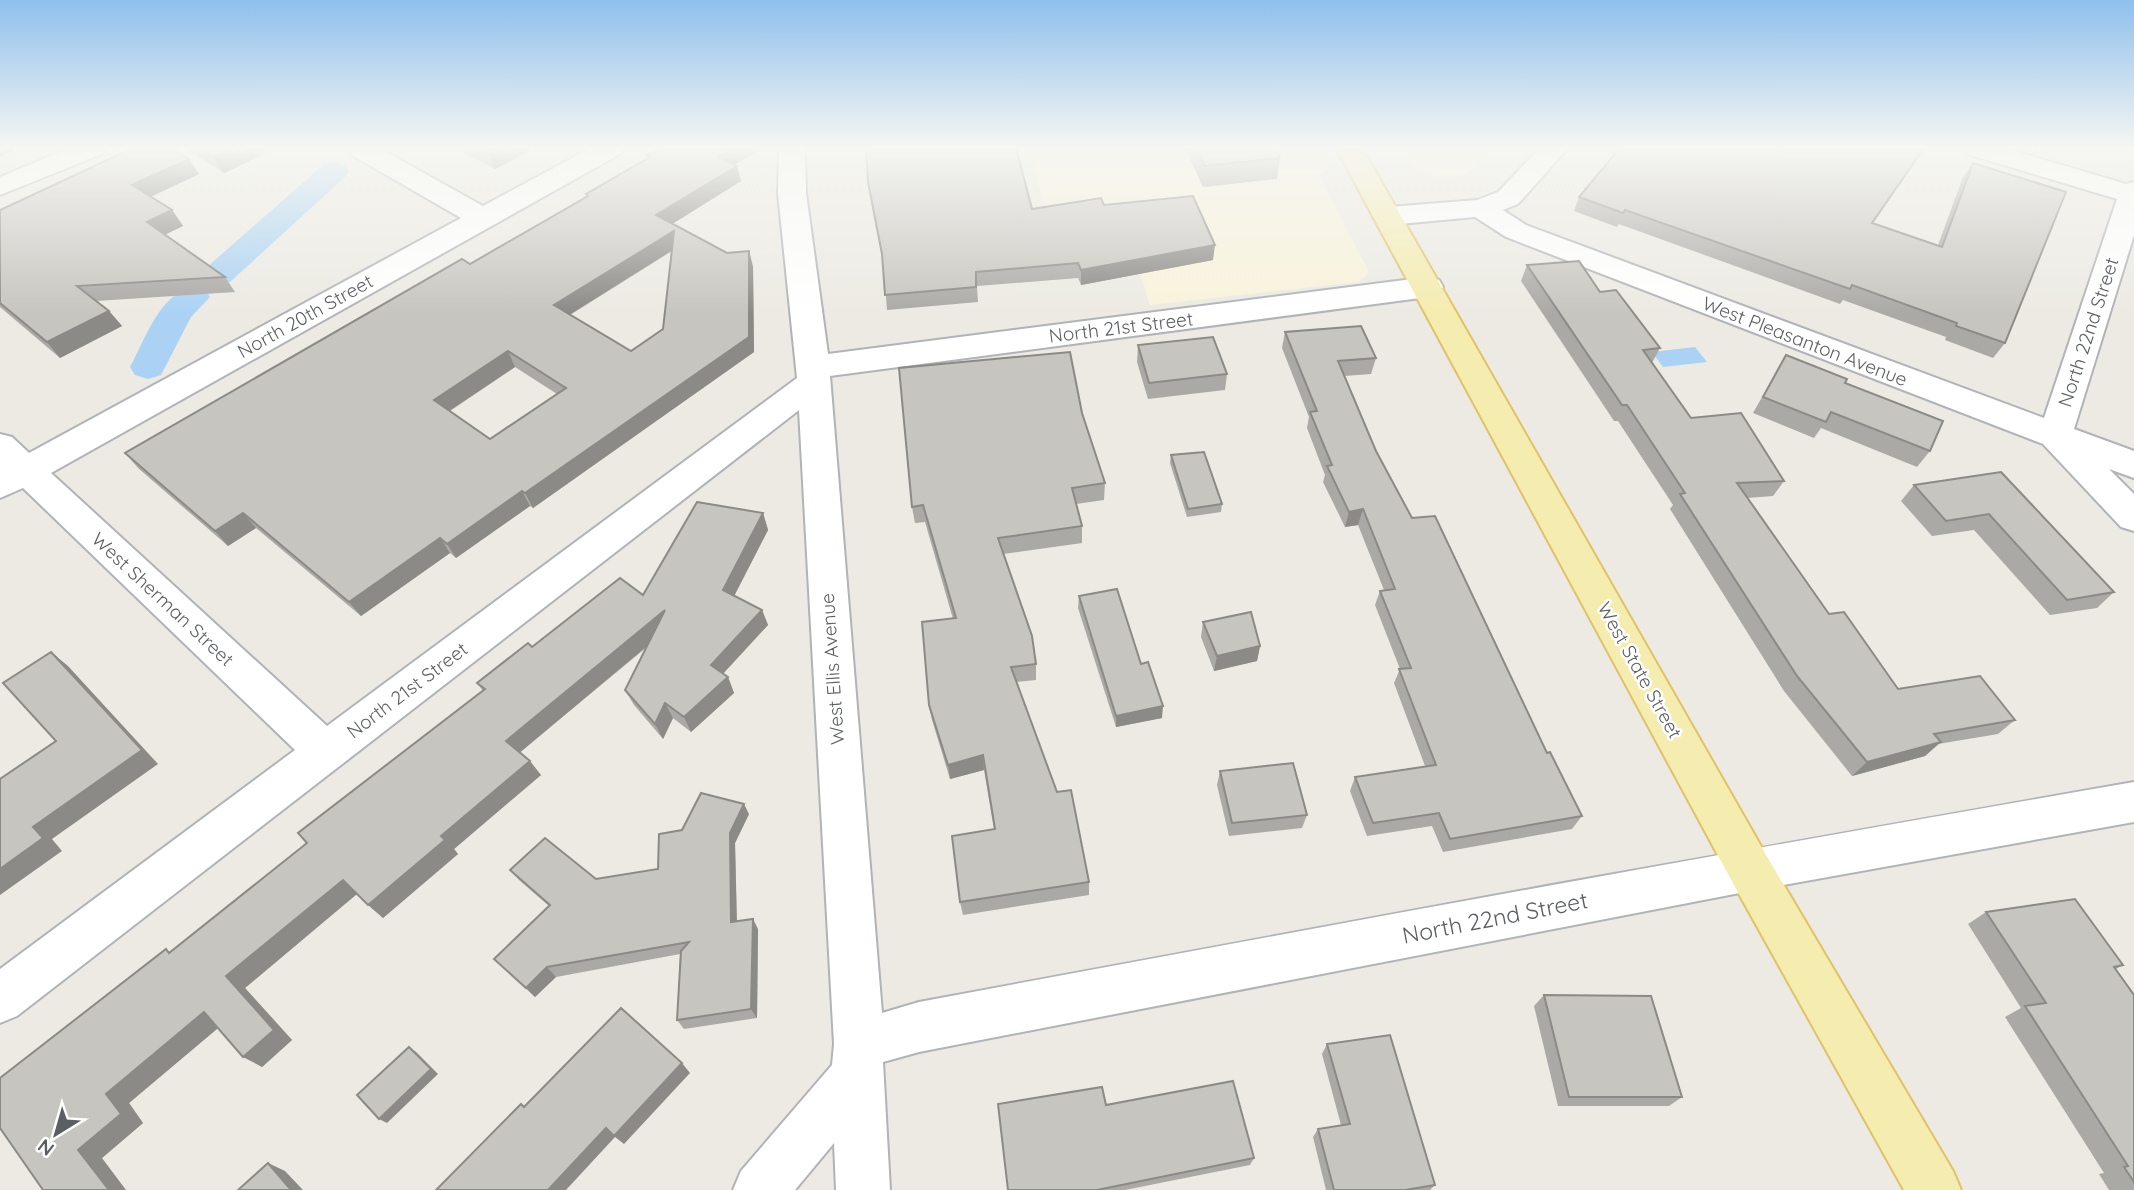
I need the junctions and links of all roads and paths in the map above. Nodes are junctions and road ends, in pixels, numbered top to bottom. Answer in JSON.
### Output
{"nodes":[{"id":1,"x":457,"y":204,"type":"edge"},
{"id":2,"x":508,"y":204,"type":"edge"},
{"id":3,"x":793,"y":204,"type":"edge"},
{"id":4,"x":1382,"y":204,"type":"edge"},
{"id":5,"x":1493,"y":204,"type":"edge"},
{"id":6,"x":2130,"y":204,"type":"edge"},
{"id":7,"x":1481,"y":208,"type":"junction"},
{"id":8,"x":1389,"y":216,"type":"junction"},
{"id":9,"x":482,"y":218,"type":"junction"},
{"id":10,"x":1428,"y":287,"type":"junction"},
{"id":11,"x":814,"y":375,"type":"junction"},
{"id":12,"x":2055,"y":435,"type":"junction"},
{"id":13,"x":2134,"y":465,"type":"edge"},
{"id":14,"x":9,"y":467,"type":"edge"},
{"id":15,"x":2134,"y":517,"type":"edge"},
{"id":16,"x":326,"y":752,"type":"junction"},
{"id":17,"x":2134,"y":802,"type":"edge"},
{"id":18,"x":1750,"y":870,"type":"junction"},
{"id":19,"x":0,"y":999,"type":"edge"},
{"id":20,"x":857,"y":1060,"type":"junction"},
{"id":21,"x":760,"y":1190,"type":"edge"},
{"id":22,"x":863,"y":1190,"type":"edge"},
{"id":23,"x":1934,"y":1190,"type":"edge"}],
"edges":[{"from":1,"to":9,"type":"street"},
{"from":2,"to":9,"type":"street","name":"North 20th Street"},
{"from":3,"to":11,"type":"street","name":"West Ellis Avenue"},
{"from":4,"to":8,"type":"main road","name":"West State Street"},
{"from":5,"to":7,"type":"street"},
{"from":6,"to":12,"type":"street","name":"North 22nd Street"},
{"from":7,"to":8,"type":"street"},
{"from":7,"to":12,"type":"street","name":"West Pleasanton Avenue"},
{"from":8,"to":10,"type":"main road","name":"West State Street"},
{"from":9,"to":14,"type":"street","name":"North 20th Street"},
{"from":10,"to":11,"type":"street","name":"North 21st Street"},
{"from":10,"to":18,"type":"main road","name":"West State Street"},
{"from":11,"to":16,"type":"street","name":"North 21st Street"},
{"from":11,"to":20,"type":"street","name":"West Ellis Avenue"},
{"from":12,"to":13,"type":"street","name":"West Pleasanton Avenue"},
{"from":12,"to":15,"type":"street"},
{"from":14,"to":16,"type":"street","name":"West Sherman Street"},
{"from":16,"to":19,"type":"street","name":"North 21st Street"},
{"from":17,"to":18,"type":"street","name":"North 22nd Street"},
{"from":18,"to":20,"type":"street","name":"North 22nd Street"},
{"from":18,"to":23,"type":"main road","name":"West State Street"},
{"from":20,"to":21,"type":"street"},
{"from":20,"to":22,"type":"street","name":"West Ellis Avenue"}]}
